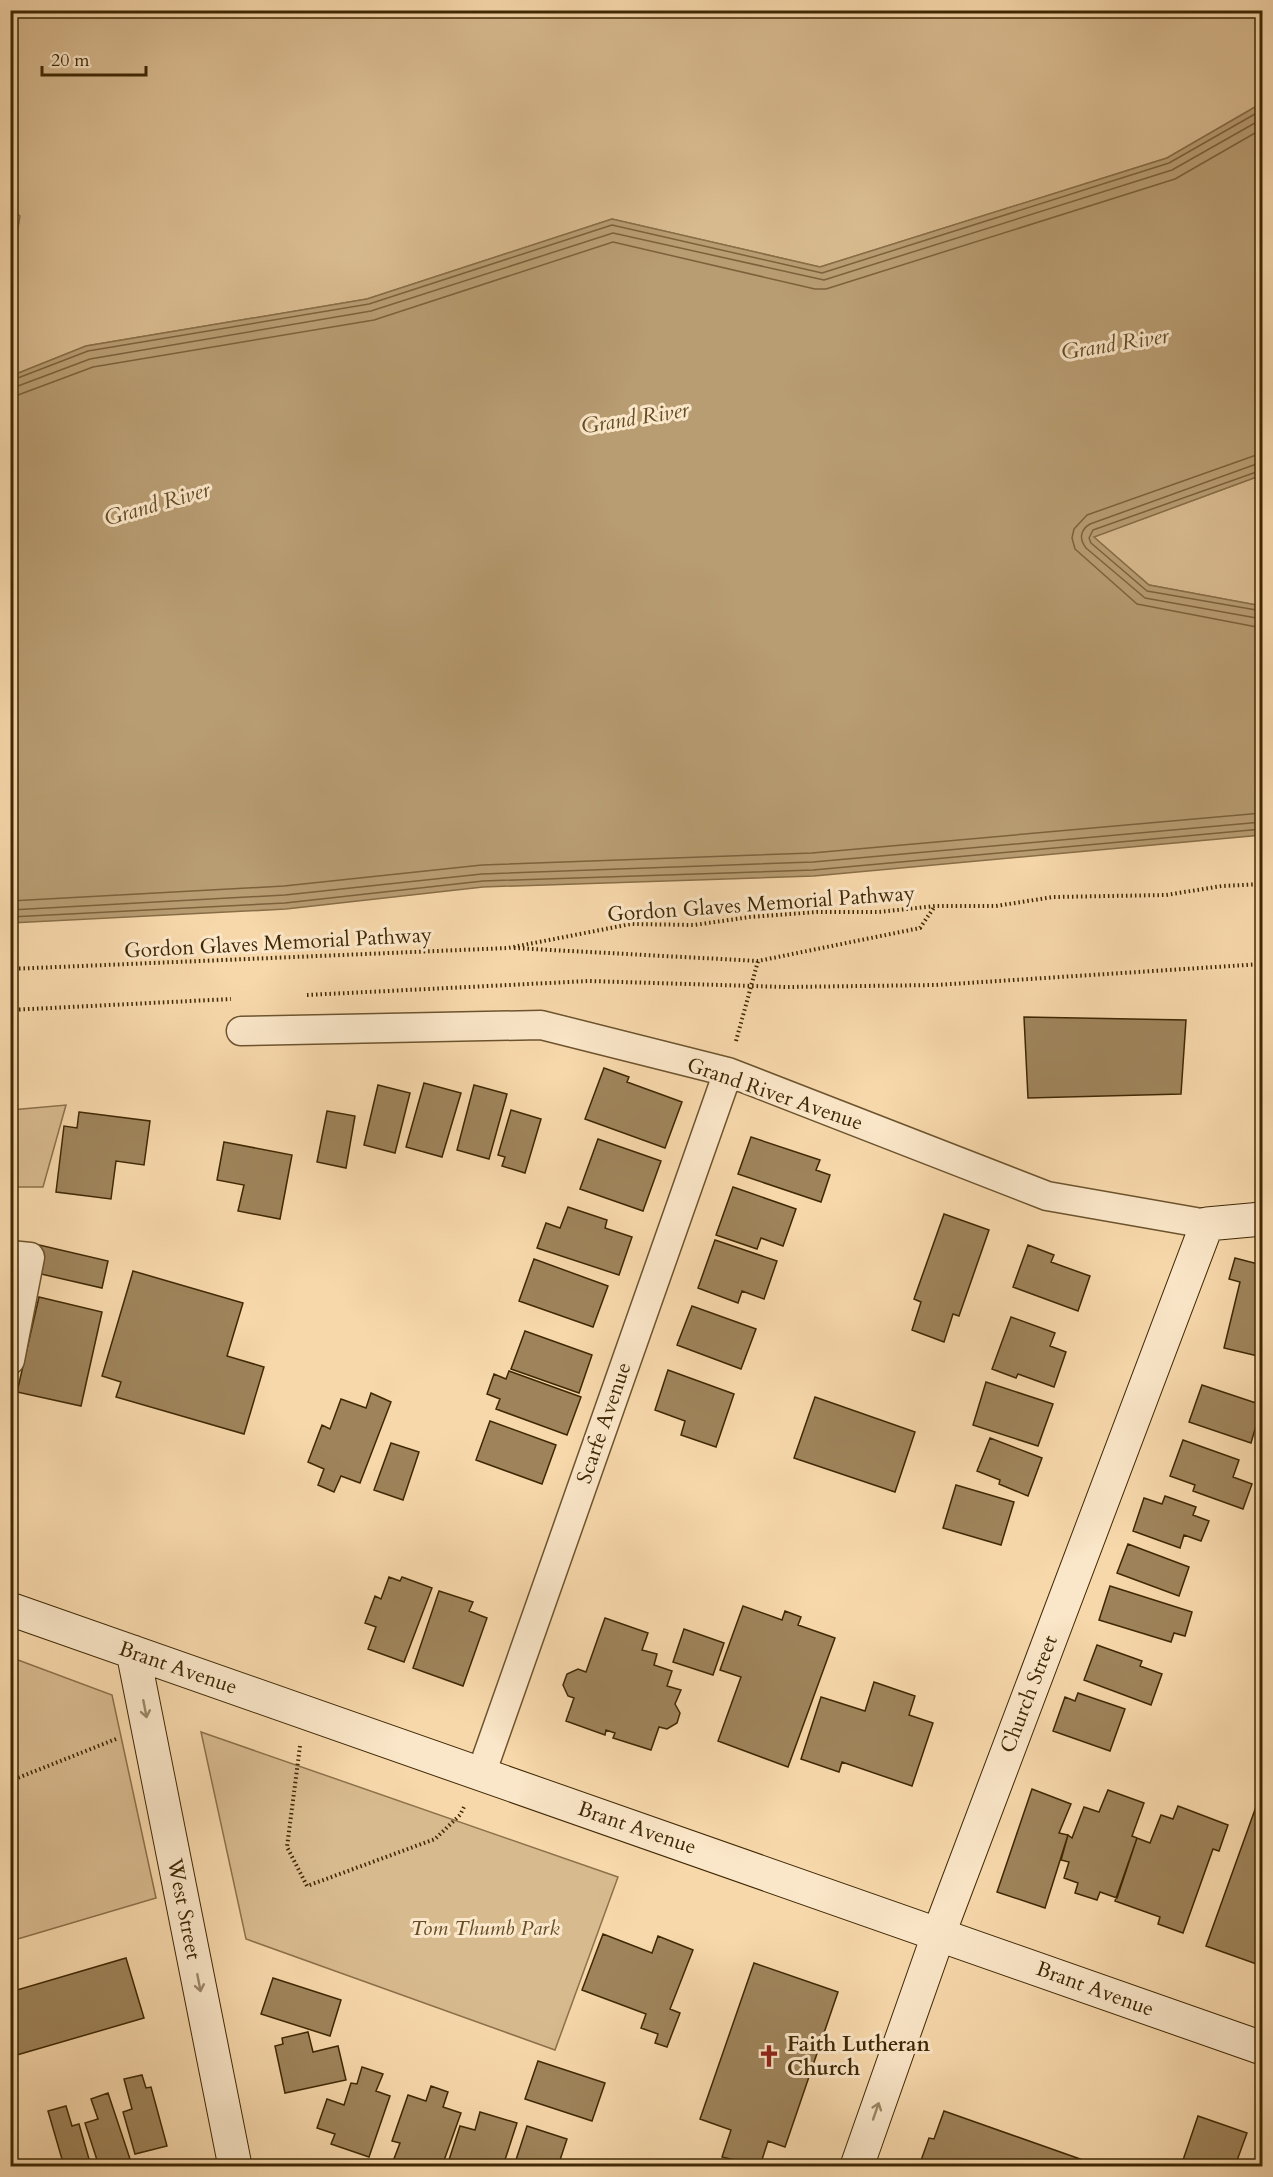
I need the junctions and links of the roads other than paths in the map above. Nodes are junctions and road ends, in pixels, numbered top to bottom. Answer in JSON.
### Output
{"nodes":[{"id":1,"x":241,"y":1031,"type":"dead end"},
{"id":2,"x":728,"y":1072,"type":"junction"},
{"id":3,"x":1263,"y":1219,"type":"edge"},
{"id":4,"x":1207,"y":1224,"type":"junction"},
{"id":5,"x":10,"y":1255,"type":"edge"},
{"id":6,"x":10,"y":1360,"type":"edge"},
{"id":7,"x":10,"y":1609,"type":"edge"},
{"id":8,"x":133,"y":1652,"type":"junction"},
{"id":9,"x":481,"y":1774,"type":"junction"},
{"id":10,"x":939,"y":1933,"type":"junction"},
{"id":11,"x":1263,"y":2048,"type":"edge"},
{"id":12,"x":235,"y":2166,"type":"edge"},
{"id":13,"x":857,"y":2166,"type":"edge"}],
"edges":[{"from":1,"to":2,"type":"street","name":"Grand River Avenue"},
{"from":2,"to":4,"type":"street","name":"Grand River Avenue"},
{"from":2,"to":9,"type":"street","name":"Scarfe Avenue"},
{"from":3,"to":4,"type":"main road","name":"Grand River Avenue"},
{"from":4,"to":10,"type":"main road","name":"Church Street"},
{"from":5,"to":6,"type":"street"},
{"from":7,"to":8,"type":"main road","name":"Brant Avenue"},
{"from":8,"to":9,"type":"main road","name":"Brant Avenue"},
{"from":8,"to":12,"type":"main road","name":"West Street","one_way":true},
{"from":9,"to":10,"type":"main road","name":"Brant Avenue"},
{"from":10,"to":11,"type":"main road","name":"Brant Avenue"},
{"from":13,"to":10,"type":"main road","name":"Church Street","one_way":true}]}
